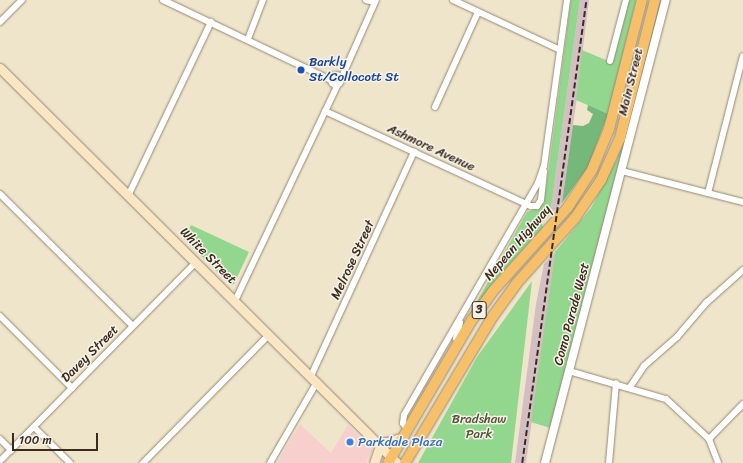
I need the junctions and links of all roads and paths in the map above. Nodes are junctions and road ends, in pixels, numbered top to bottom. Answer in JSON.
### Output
{"nodes":[{"id":1,"x":22,"y":0,"type":"edge"},
{"id":2,"x":163,"y":0,"type":"edge"},
{"id":3,"x":263,"y":0,"type":"edge"},
{"id":4,"x":366,"y":0,"type":"edge"},
{"id":5,"x":453,"y":0,"type":"edge"},
{"id":6,"x":567,"y":0,"type":"edge"},
{"id":7,"x":626,"y":0,"type":"edge"},
{"id":8,"x":642,"y":0,"type":"edge"},
{"id":9,"x":656,"y":0,"type":"edge"},
{"id":10,"x":666,"y":0,"type":"edge"},
{"id":11,"x":376,"y":1,"type":"edge"},
{"id":12,"x":478,"y":12,"type":"junction"},
{"id":13,"x":0,"y":22,"type":"edge"},
{"id":14,"x":211,"y":22,"type":"junction"},
{"id":15,"x":248,"y":39,"type":"junction"},
{"id":16,"x":560,"y":50,"type":"junction"},
{"id":17,"x":628,"y":56,"type":"junction"},
{"id":18,"x":743,"y":56,"type":"edge"},
{"id":19,"x":641,"y":59,"type":"junction"},
{"id":20,"x":610,"y":61,"type":"dead end"},
{"id":21,"x":0,"y":68,"type":"edge"},
{"id":22,"x":336,"y":80,"type":"junction"},
{"id":23,"x":435,"y":107,"type":"dead end"},
{"id":24,"x":325,"y":111,"type":"junction"},
{"id":25,"x":604,"y":143,"type":"joint"},
{"id":26,"x":615,"y":151,"type":"joint"},
{"id":27,"x":414,"y":152,"type":"junction"},
{"id":28,"x":544,"y":166,"type":"junction"},
{"id":29,"x":622,"y":171,"type":"junction"},
{"id":30,"x":708,"y":193,"type":"junction"},
{"id":31,"x":0,"y":194,"type":"edge"},
{"id":32,"x":128,"y":196,"type":"junction"},
{"id":33,"x":743,"y":202,"type":"edge"},
{"id":34,"x":528,"y":204,"type":"junction"},
{"id":35,"x":196,"y":262,"type":"junction"},
{"id":36,"x":743,"y":270,"type":"edge"},
{"id":37,"x":235,"y":301,"type":"junction"},
{"id":38,"x":0,"y":316,"type":"edge"},
{"id":39,"x":460,"y":321,"type":"junction"},
{"id":40,"x":133,"y":326,"type":"junction"},
{"id":41,"x":269,"y":334,"type":"junction"},
{"id":42,"x":458,"y":344,"type":"junction"},
{"id":43,"x":569,"y":371,"type":"junction"},
{"id":44,"x":314,"y":379,"type":"junction"},
{"id":45,"x":616,"y":383,"type":"junction"},
{"id":46,"x":72,"y":388,"type":"junction"},
{"id":47,"x":630,"y":388,"type":"junction"},
{"id":48,"x":743,"y":404,"type":"edge"},
{"id":49,"x":34,"y":427,"type":"junction"},
{"id":50,"x":405,"y":433,"type":"junction"},
{"id":51,"x":0,"y":439,"type":"edge"},
{"id":52,"x":709,"y":439,"type":"junction"},
{"id":53,"x":378,"y":444,"type":"junction"},
{"id":54,"x":11,"y":450,"type":"junction"},
{"id":55,"x":0,"y":461,"type":"edge"},
{"id":56,"x":392,"y":461,"type":"edge"},
{"id":57,"x":70,"y":463,"type":"edge"},
{"id":58,"x":143,"y":463,"type":"edge"},
{"id":59,"x":270,"y":463,"type":"edge"},
{"id":60,"x":374,"y":463,"type":"edge"},
{"id":61,"x":405,"y":463,"type":"edge"},
{"id":62,"x":545,"y":463,"type":"edge"},
{"id":63,"x":609,"y":463,"type":"edge"},
{"id":64,"x":718,"y":463,"type":"edge"}],
"edges":[{"from":1,"to":13,"type":"street"},
{"from":2,"to":14,"type":"street"},
{"from":3,"to":15,"type":"street"},
{"from":4,"to":11,"type":"street"},
{"from":5,"to":12,"type":"street"},
{"from":6,"to":16,"type":"street"},
{"from":7,"to":20,"type":"street","name":"Main Street"},
{"from":8,"to":17,"type":"highway","name":"Main Street","number":"3"},
{"from":9,"to":19,"type":"highway","name":"Main Street","number":"3"},
{"from":10,"to":29,"type":"street","name":"Main Street"},
{"from":11,"to":22,"type":"street"},
{"from":12,"to":16,"type":"street"},
{"from":12,"to":23,"type":"street"},
{"from":14,"to":15,"type":"street"},
{"from":14,"to":32,"type":"street"},
{"from":15,"to":22,"type":"street"},
{"from":16,"to":28,"type":"street"},
{"from":17,"to":19,"type":"highway"},
{"from":17,"to":25,"type":"highway","name":"Main Street","number":"3"},
{"from":18,"to":30,"type":"street"},
{"from":19,"to":26,"type":"highway","name":"Main Street","number":"3"},
{"from":21,"to":32,"type":"main road","name":"White Street"},
{"from":22,"to":24,"type":"street"},
{"from":24,"to":27,"type":"street","name":"Ashmore Avenue"},
{"from":24,"to":37,"type":"street"},
{"from":25,"to":42,"type":"highway","name":"Nepean Highway","number":"3"},
{"from":26,"to":61,"type":"highway","name":"Nepean Highway","number":"3"},
{"from":27,"to":34,"type":"street","name":"Ashmore Avenue"},
{"from":27,"to":44,"type":"street","name":"Melrose Street"},
{"from":28,"to":34,"type":"street"},
{"from":28,"to":34,"type":"street"},
{"from":29,"to":30,"type":"street"},
{"from":29,"to":43,"type":"street","name":"Como Parade West"},
{"from":30,"to":33,"type":"street"},
{"from":31,"to":40,"type":"street"},
{"from":32,"to":35,"type":"main road","name":"White Street"},
{"from":34,"to":39,"type":"street"},
{"from":35,"to":37,"type":"main road","name":"White Street"},
{"from":35,"to":40,"type":"street","name":"Davey Street"},
{"from":36,"to":47,"type":"street"},
{"from":37,"to":41,"type":"main road","name":"White Street"},
{"from":38,"to":46,"type":"street"},
{"from":39,"to":42,"type":"street"},
{"from":39,"to":50,"type":"street"},
{"from":40,"to":46,"type":"street","name":"Davey Street"},
{"from":41,"to":44,"type":"main road","name":"White Street"},
{"from":41,"to":58,"type":"street"},
{"from":42,"to":50,"type":"highway","name":"Nepean Highway","number":"3"},
{"from":43,"to":45,"type":"street"},
{"from":43,"to":62,"type":"street","name":"Como Parade West"},
{"from":44,"to":53,"type":"main road","name":"White Street"},
{"from":44,"to":59,"type":"street","name":"Melrose Street"},
{"from":45,"to":47,"type":"street"},
{"from":45,"to":63,"type":"street"},
{"from":46,"to":49,"type":"street","name":"Davey Street"},
{"from":47,"to":52,"type":"street"},
{"from":48,"to":52,"type":"street"},
{"from":49,"to":54,"type":"street","name":"Davey Street"},
{"from":49,"to":57,"type":"street"},
{"from":50,"to":53,"type":"main road"},
{"from":50,"to":56,"type":"highway","name":"Nepean Highway","number":"3"},
{"from":51,"to":54,"type":"street"},
{"from":52,"to":64,"type":"street"},
{"from":53,"to":56,"type":"main road","name":"White Street"},
{"from":53,"to":60,"type":"main road"},
{"from":54,"to":55,"type":"street","name":"Davey Street"}]}
